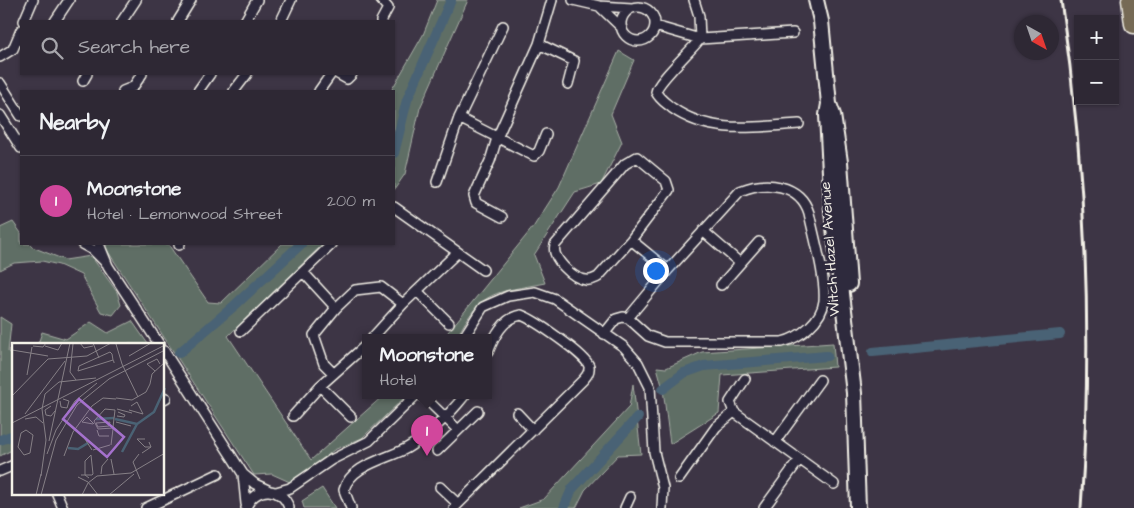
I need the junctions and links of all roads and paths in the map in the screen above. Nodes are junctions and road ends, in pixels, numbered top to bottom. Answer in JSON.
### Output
{"nodes":[{"id":1,"x":33,"y":0,"type":"edge"},
{"id":2,"x":69,"y":0,"type":"edge"},
{"id":3,"x":191,"y":0,"type":"edge"},
{"id":4,"x":257,"y":0,"type":"edge"},
{"id":5,"x":291,"y":0,"type":"edge"},
{"id":6,"x":381,"y":0,"type":"edge"},
{"id":7,"x":552,"y":0,"type":"edge"},
{"id":8,"x":573,"y":0,"type":"edge"},
{"id":9,"x":694,"y":0,"type":"edge"},
{"id":10,"x":816,"y":0,"type":"edge"},
{"id":11,"x":822,"y":0,"type":"edge"},
{"id":12,"x":1132,"y":0,"type":"edge"},
{"id":13,"x":133,"y":1,"type":"edge"},
{"id":14,"x":599,"y":6,"type":"junction"},
{"id":15,"x":632,"y":8,"type":"junction"},
{"id":16,"x":24,"y":20,"type":"edge"},
{"id":17,"x":56,"y":20,"type":"edge"},
{"id":18,"x":123,"y":20,"type":"edge"},
{"id":19,"x":179,"y":20,"type":"edge"},
{"id":20,"x":246,"y":20,"type":"edge"},
{"id":21,"x":281,"y":20,"type":"edge"},
{"id":22,"x":382,"y":20,"type":"edge"},
{"id":23,"x":821,"y":21,"type":"junction"},
{"id":24,"x":1134,"y":24,"type":"edge"},
{"id":25,"x":503,"y":26,"type":"dead end"},
{"id":26,"x":655,"y":26,"type":"junction"},
{"id":27,"x":622,"y":28,"type":"junction"},
{"id":28,"x":20,"y":32,"type":"edge"},
{"id":29,"x":794,"y":33,"type":"dead end"},
{"id":30,"x":700,"y":39,"type":"junction"},
{"id":31,"x":539,"y":44,"type":"junction"},
{"id":32,"x":0,"y":57,"type":"edge"},
{"id":33,"x":141,"y":75,"type":"edge"},
{"id":34,"x":209,"y":75,"type":"edge"},
{"id":35,"x":246,"y":75,"type":"edge"},
{"id":36,"x":330,"y":75,"type":"edge"},
{"id":37,"x":340,"y":75,"type":"edge"},
{"id":38,"x":351,"y":75,"type":"edge"},
{"id":39,"x":0,"y":83,"type":"edge"},
{"id":40,"x":568,"y":84,"type":"dead end"},
{"id":41,"x":125,"y":90,"type":"edge"},
{"id":42,"x":199,"y":90,"type":"edge"},
{"id":43,"x":235,"y":90,"type":"edge"},
{"id":44,"x":320,"y":90,"type":"edge"},
{"id":45,"x":20,"y":114,"type":"edge"},
{"id":46,"x":0,"y":116,"type":"edge"},
{"id":47,"x":459,"y":118,"type":"junction"},
{"id":48,"x":799,"y":124,"type":"dead end"},
{"id":49,"x":546,"y":134,"type":"dead end"},
{"id":50,"x":497,"y":138,"type":"junction"},
{"id":51,"x":20,"y":146,"type":"edge"},
{"id":52,"x":437,"y":182,"type":"dead end"},
{"id":53,"x":395,"y":208,"type":"edge"},
{"id":54,"x":502,"y":217,"type":"dead end"},
{"id":55,"x":703,"y":231,"type":"junction"},
{"id":56,"x":631,"y":240,"type":"junction"},
{"id":57,"x":759,"y":242,"type":"dead end"},
{"id":58,"x":84,"y":245,"type":"edge"},
{"id":59,"x":99,"y":245,"type":"edge"},
{"id":60,"x":331,"y":245,"type":"edge"},
{"id":61,"x":458,"y":252,"type":"junction"},
{"id":62,"x":740,"y":264,"type":"junction"},
{"id":63,"x":108,"y":266,"type":"junction"},
{"id":64,"x":483,"y":270,"type":"dead end"},
{"id":65,"x":668,"y":270,"type":"junction"},
{"id":66,"x":303,"y":272,"type":"junction"},
{"id":67,"x":721,"y":285,"type":"dead end"},
{"id":68,"x":417,"y":291,"type":"junction"},
{"id":69,"x":403,"y":304,"type":"junction"},
{"id":70,"x":336,"y":308,"type":"junction"},
{"id":71,"x":628,"y":318,"type":"junction"},
{"id":72,"x":449,"y":323,"type":"dead end"},
{"id":73,"x":241,"y":331,"type":"dead end"},
{"id":74,"x":376,"y":334,"type":"edge"},
{"id":75,"x":466,"y":334,"type":"edge"},
{"id":76,"x":604,"y":334,"type":"junction"},
{"id":77,"x":158,"y":343,"type":"edge"},
{"id":78,"x":492,"y":345,"type":"edge"},
{"id":79,"x":362,"y":348,"type":"edge"},
{"id":80,"x":165,"y":353,"type":"edge"},
{"id":81,"x":333,"y":373,"type":"junction"},
{"id":82,"x":745,"y":379,"type":"dead end"},
{"id":83,"x":820,"y":380,"type":"dead end"},
{"id":84,"x":320,"y":386,"type":"junction"},
{"id":85,"x":412,"y":399,"type":"edge"},
{"id":86,"x":426,"y":399,"type":"edge"},
{"id":87,"x":462,"y":399,"type":"edge"},
{"id":88,"x":478,"y":410,"type":"dead end"},
{"id":89,"x":734,"y":412,"type":"junction"},
{"id":90,"x":517,"y":413,"type":"dead end"},
{"id":91,"x":292,"y":416,"type":"dead end"},
{"id":92,"x":351,"y":417,"type":"dead end"},
{"id":93,"x":445,"y":418,"type":"junction"},
{"id":94,"x":458,"y":430,"type":"junction"},
{"id":95,"x":533,"y":430,"type":"junction"},
{"id":96,"x":775,"y":442,"type":"junction"},
{"id":97,"x":437,"y":451,"type":"dead end"},
{"id":98,"x":798,"y":460,"type":"junction"},
{"id":99,"x":12,"y":466,"type":"edge"},
{"id":100,"x":0,"y":471,"type":"edge"},
{"id":101,"x":218,"y":474,"type":"dead end"},
{"id":102,"x":243,"y":474,"type":"junction"},
{"id":103,"x":307,"y":478,"type":"junction"},
{"id":104,"x":679,"y":479,"type":"dead end"},
{"id":105,"x":834,"y":484,"type":"dead end"},
{"id":106,"x":440,"y":487,"type":"dead end"},
{"id":107,"x":272,"y":491,"type":"junction"},
{"id":108,"x":166,"y":494,"type":"edge"},
{"id":109,"x":58,"y":496,"type":"edge"},
{"id":110,"x":163,"y":496,"type":"edge"},
{"id":111,"x":630,"y":497,"type":"dead end"},
{"id":112,"x":456,"y":506,"type":"edge"},
{"id":113,"x":246,"y":507,"type":"edge"},
{"id":114,"x":289,"y":507,"type":"edge"},
{"id":115,"x":63,"y":508,"type":"edge"},
{"id":116,"x":146,"y":508,"type":"edge"},
{"id":117,"x":350,"y":508,"type":"edge"},
{"id":118,"x":625,"y":508,"type":"edge"},
{"id":119,"x":662,"y":508,"type":"edge"},
{"id":120,"x":764,"y":508,"type":"edge"},
{"id":121,"x":858,"y":508,"type":"edge"}],
"edges":[{"from":1,"to":16,"type":"street"},
{"from":2,"to":17,"type":"street"},
{"from":3,"to":19,"type":"street"},
{"from":4,"to":20,"type":"street"},
{"from":5,"to":21,"type":"street"},
{"from":6,"to":22,"type":"street"},
{"from":7,"to":31,"type":"street"},
{"from":8,"to":14,"type":"street"},
{"from":9,"to":30,"type":"street"},
{"from":10,"to":23,"type":"street","name":"Witch Hazel Avenue"},
{"from":11,"to":23,"type":"street","name":"Witch Hazel Avenue"},
{"from":12,"to":24,"type":"highway"},
{"from":13,"to":18,"type":"street"},
{"from":14,"to":15,"type":"street"},
{"from":14,"to":27,"type":"street"},
{"from":15,"to":26,"type":"street"},
{"from":15,"to":27,"type":"street"},
{"from":23,"to":121,"type":"street","name":"Witch Hazel Avenue"},
{"from":25,"to":47,"type":"street"},
{"from":26,"to":27,"type":"street"},
{"from":26,"to":30,"type":"street"},
{"from":28,"to":32,"type":"street"},
{"from":29,"to":30,"type":"street"},
{"from":30,"to":48,"type":"street"},
{"from":31,"to":40,"type":"street"},
{"from":31,"to":50,"type":"street"},
{"from":33,"to":41,"type":"street"},
{"from":34,"to":42,"type":"street"},
{"from":35,"to":43,"type":"street"},
{"from":36,"to":44,"type":"street"},
{"from":37,"to":38,"type":"street"},
{"from":39,"to":45,"type":"street"},
{"from":46,"to":51,"type":"street"},
{"from":47,"to":50,"type":"street"},
{"from":47,"to":52,"type":"street"},
{"from":49,"to":50,"type":"street"},
{"from":50,"to":54,"type":"street"},
{"from":53,"to":61,"type":"street"},
{"from":55,"to":62,"type":"street"},
{"from":55,"to":65,"type":"street"},
{"from":55,"to":71,"type":"street"},
{"from":56,"to":56,"type":"street"},
{"from":56,"to":65,"type":"street"},
{"from":57,"to":62,"type":"street"},
{"from":58,"to":63,"type":"street"},
{"from":59,"to":63,"type":"street"},
{"from":60,"to":66,"type":"street"},
{"from":61,"to":64,"type":"street"},
{"from":61,"to":68,"type":"street"},
{"from":62,"to":67,"type":"street"},
{"from":63,"to":77,"type":"street"},
{"from":65,"to":71,"type":"street"},
{"from":66,"to":70,"type":"street"},
{"from":66,"to":73,"type":"street"},
{"from":68,"to":69,"type":"street"},
{"from":68,"to":72,"type":"street"},
{"from":69,"to":70,"type":"street"},
{"from":69,"to":74,"type":"street"},
{"from":70,"to":81,"type":"street"},
{"from":71,"to":76,"type":"street"},
{"from":75,"to":76,"type":"street"},
{"from":76,"to":119,"type":"street"},
{"from":78,"to":95,"type":"street"},
{"from":79,"to":81,"type":"street"},
{"from":80,"to":102,"type":"street"},
{"from":81,"to":84,"type":"street"},
{"from":82,"to":89,"type":"street"},
{"from":83,"to":96,"type":"street"},
{"from":84,"to":91,"type":"street"},
{"from":84,"to":92,"type":"street"},
{"from":85,"to":103,"type":"street"},
{"from":86,"to":93,"type":"street"},
{"from":87,"to":93,"type":"street"},
{"from":88,"to":94,"type":"street"},
{"from":89,"to":96,"type":"street"},
{"from":89,"to":104,"type":"street"},
{"from":90,"to":95,"type":"street"},
{"from":93,"to":94,"type":"street"},
{"from":93,"to":117,"type":"street"},
{"from":94,"to":97,"type":"street"},
{"from":95,"to":112,"type":"street"},
{"from":96,"to":98,"type":"street"},
{"from":98,"to":105,"type":"street"},
{"from":98,"to":120,"type":"street"},
{"from":99,"to":100,"type":"street"},
{"from":101,"to":108,"type":"street"},
{"from":102,"to":107,"type":"street"},
{"from":102,"to":113,"type":"street"},
{"from":103,"to":107,"type":"street"},
{"from":103,"to":114,"type":"street"},
{"from":106,"to":112,"type":"street"},
{"from":107,"to":113,"type":"street"},
{"from":107,"to":114,"type":"street"},
{"from":109,"to":115,"type":"street"},
{"from":110,"to":116,"type":"street"},
{"from":111,"to":118,"type":"street"}]}
